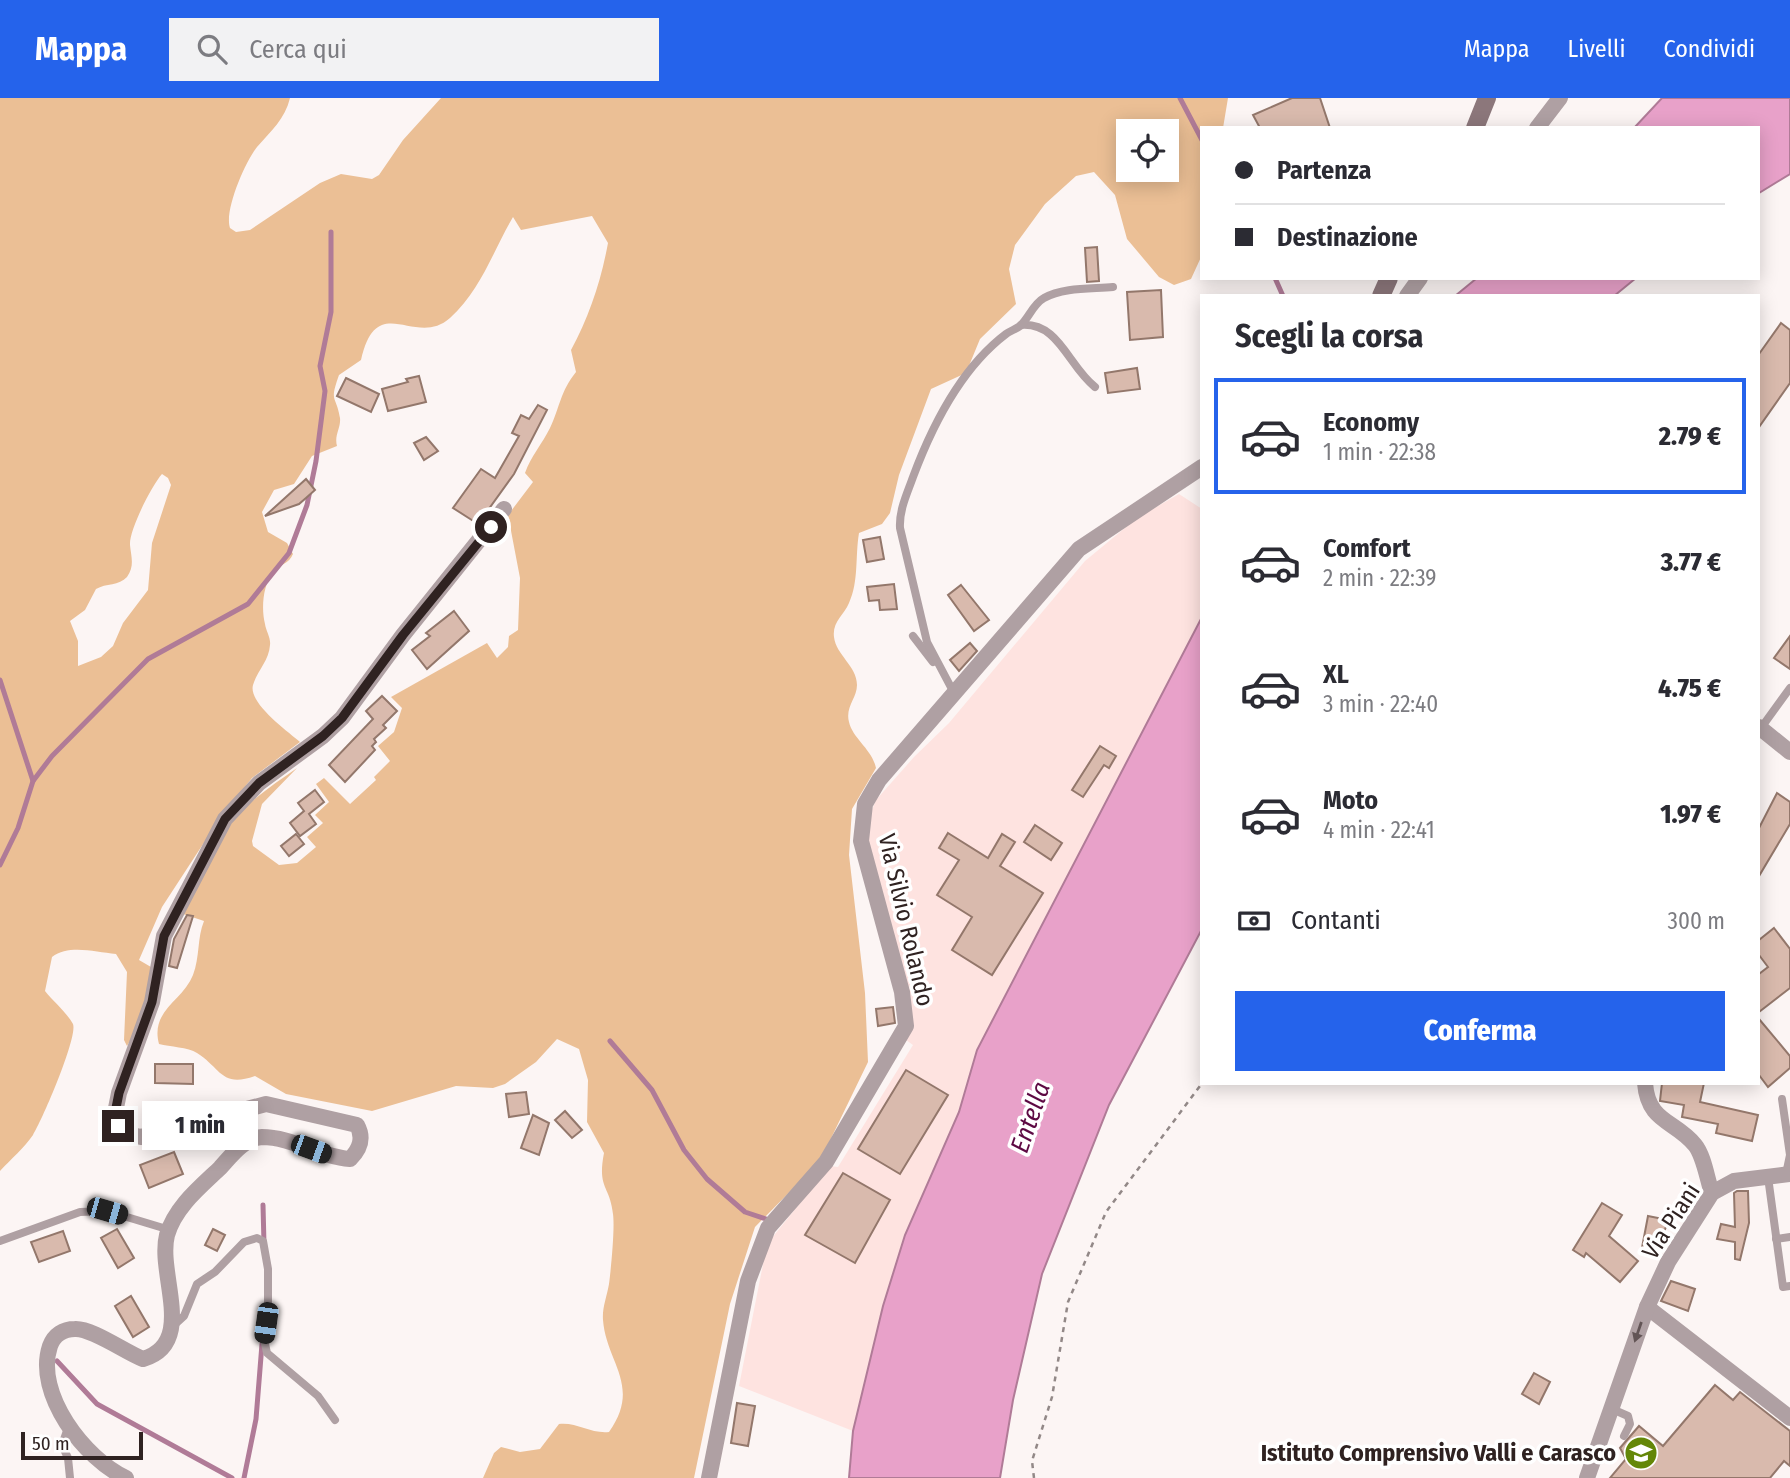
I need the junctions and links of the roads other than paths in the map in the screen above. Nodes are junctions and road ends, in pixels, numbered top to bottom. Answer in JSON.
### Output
{"nodes":[{"id":1,"x":1487,"y":98,"type":"edge"},
{"id":2,"x":1560,"y":98,"type":"edge"},
{"id":3,"x":1476,"y":126,"type":"edge"},
{"id":4,"x":1539,"y":126,"type":"edge"},
{"id":5,"x":1113,"y":286,"type":"dead end"},
{"id":6,"x":1021,"y":325,"type":"junction"},
{"id":7,"x":1095,"y":387,"type":"dead end"},
{"id":8,"x":1200,"y":468,"type":"edge"},
{"id":9,"x":504,"y":509,"type":"dead end"},
{"id":10,"x":912,"y":636,"type":"dead end"},
{"id":11,"x":940,"y":669,"type":"junction"},
{"id":12,"x":1790,"y":688,"type":"edge"},
{"id":13,"x":954,"y":693,"type":"junction"},
{"id":14,"x":1760,"y":727,"type":"edge"},
{"id":15,"x":1790,"y":752,"type":"edge"},
{"id":16,"x":1645,"y":1085,"type":"edge"},
{"id":17,"x":1782,"y":1099,"type":"dead end"},
{"id":18,"x":1788,"y":1174,"type":"edge"},
{"id":19,"x":1768,"y":1177,"type":"junction"},
{"id":20,"x":1712,"y":1193,"type":"junction"},
{"id":21,"x":170,"y":1230,"type":"junction"},
{"id":22,"x":1790,"y":1237,"type":"edge"},
{"id":23,"x":1776,"y":1238,"type":"junction"},
{"id":24,"x":0,"y":1241,"type":"edge"},
{"id":25,"x":1790,"y":1259,"type":"edge"},
{"id":26,"x":1779,"y":1261,"type":"junction"},
{"id":27,"x":1790,"y":1286,"type":"edge"},
{"id":28,"x":1647,"y":1307,"type":"junction"},
{"id":29,"x":173,"y":1326,"type":"junction"},
{"id":30,"x":1612,"y":1409,"type":"junction"},
{"id":31,"x":1790,"y":1418,"type":"edge"},
{"id":32,"x":335,"y":1420,"type":"dead end"},
{"id":33,"x":70,"y":1424,"type":"junction"},
{"id":34,"x":1624,"y":1436,"type":"dead end"},
{"id":35,"x":70,"y":1478,"type":"edge"},
{"id":36,"x":126,"y":1478,"type":"edge"},
{"id":37,"x":709,"y":1478,"type":"edge"},
{"id":38,"x":1587,"y":1478,"type":"edge"}],
"edges":[{"from":1,"to":3,"type":"street"},
{"from":2,"to":4,"type":"street"},
{"from":5,"to":6,"type":"lane"},
{"from":6,"to":7,"type":"lane"},
{"from":6,"to":11,"type":"lane"},
{"from":8,"to":13,"type":"street","name":"Via Silvio Rolando"},
{"from":9,"to":21,"type":"street"},
{"from":10,"to":11,"type":"lane"},
{"from":11,"to":13,"type":"lane"},
{"from":12,"to":14,"type":"lane"},
{"from":13,"to":37,"type":"street","name":"Via Silvio Rolando"},
{"from":14,"to":15,"type":"street"},
{"from":16,"to":20,"type":"street"},
{"from":17,"to":18,"type":"lane"},
{"from":18,"to":19,"type":"street","name":"Via Piani"},
{"from":19,"to":20,"type":"street","name":"Via Piani"},
{"from":19,"to":23,"type":"lane"},
{"from":20,"to":28,"type":"street","name":"Via Piani"},
{"from":21,"to":24,"type":"lane"},
{"from":21,"to":29,"type":"street"},
{"from":22,"to":23,"type":"lane"},
{"from":23,"to":26,"type":"lane"},
{"from":25,"to":26,"type":"lane"},
{"from":26,"to":27,"type":"lane"},
{"from":28,"to":30,"type":"street","name":"Via Piani","one_way":true},
{"from":28,"to":31,"type":"street"},
{"from":29,"to":32,"type":"lane"},
{"from":29,"to":33,"type":"street"},
{"from":30,"to":34,"type":"lane"},
{"from":30,"to":38,"type":"street","name":"Via Piani"},
{"from":33,"to":35,"type":"lane"},
{"from":33,"to":36,"type":"street"}]}
